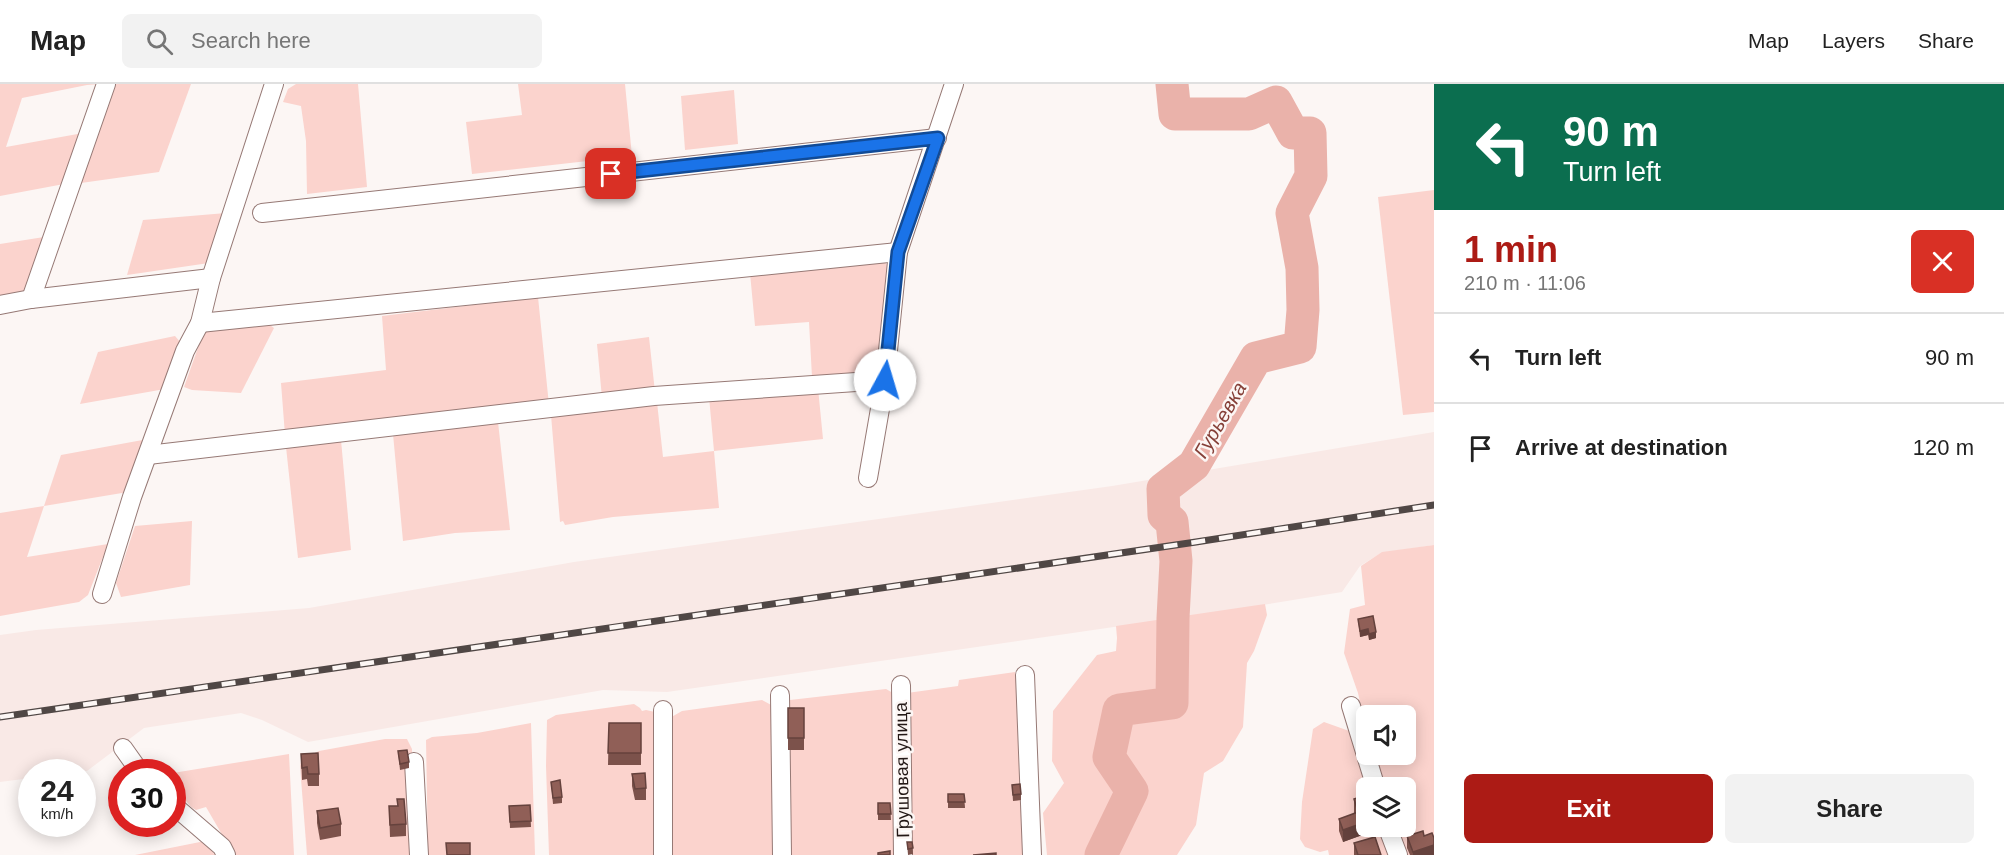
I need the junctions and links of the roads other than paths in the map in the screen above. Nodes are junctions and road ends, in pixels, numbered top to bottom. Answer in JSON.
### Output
{"nodes":[{"id":1,"x":106,"y":84,"type":"edge"},
{"id":2,"x":274,"y":84,"type":"edge"},
{"id":3,"x":954,"y":84,"type":"edge"},
{"id":4,"x":938,"y":138,"type":"junction"},
{"id":5,"x":262,"y":213,"type":"dead end"},
{"id":6,"x":898,"y":252,"type":"junction"},
{"id":7,"x":211,"y":278,"type":"junction"},
{"id":8,"x":31,"y":298,"type":"junction"},
{"id":9,"x":0,"y":305,"type":"edge"},
{"id":10,"x":200,"y":323,"type":"junction"},
{"id":11,"x":885,"y":380,"type":"junction"},
{"id":12,"x":148,"y":455,"type":"junction"},
{"id":13,"x":868,"y":478,"type":"dead end"},
{"id":14,"x":102,"y":594,"type":"dead end"},
{"id":15,"x":1025,"y":675,"type":"dead end"},
{"id":16,"x":901,"y":686,"type":"dead end"},
{"id":17,"x":780,"y":695,"type":"dead end"},
{"id":18,"x":1351,"y":706,"type":"dead end"},
{"id":19,"x":663,"y":710,"type":"dead end"},
{"id":20,"x":123,"y":748,"type":"dead end"},
{"id":21,"x":131,"y":759,"type":"edge"},
{"id":22,"x":414,"y":762,"type":"dead end"},
{"id":23,"x":1373,"y":777,"type":"edge"},
{"id":24,"x":186,"y":816,"type":"edge"},
{"id":25,"x":1391,"y":837,"type":"edge"},
{"id":26,"x":226,"y":855,"type":"edge"},
{"id":27,"x":418,"y":855,"type":"edge"},
{"id":28,"x":663,"y":855,"type":"edge"},
{"id":29,"x":782,"y":855,"type":"edge"},
{"id":30,"x":903,"y":855,"type":"edge"},
{"id":31,"x":1032,"y":855,"type":"edge"},
{"id":32,"x":1398,"y":855,"type":"edge"}],
"edges":[{"from":1,"to":8,"type":"street"},
{"from":2,"to":7,"type":"street"},
{"from":3,"to":4,"type":"street"},
{"from":4,"to":5,"type":"street"},
{"from":4,"to":6,"type":"street"},
{"from":6,"to":10,"type":"street"},
{"from":6,"to":11,"type":"street"},
{"from":7,"to":8,"type":"street"},
{"from":7,"to":10,"type":"street"},
{"from":8,"to":9,"type":"street"},
{"from":10,"to":12,"type":"street"},
{"from":11,"to":12,"type":"street"},
{"from":11,"to":13,"type":"street"},
{"from":12,"to":14,"type":"street"},
{"from":15,"to":31,"type":"street"},
{"from":16,"to":30,"type":"street","name":"Грушовая улица"},
{"from":17,"to":29,"type":"street"},
{"from":18,"to":23,"type":"street"},
{"from":19,"to":28,"type":"street"},
{"from":20,"to":21,"type":"street"},
{"from":22,"to":27,"type":"street"},
{"from":24,"to":26,"type":"street"},
{"from":25,"to":32,"type":"street"}]}
